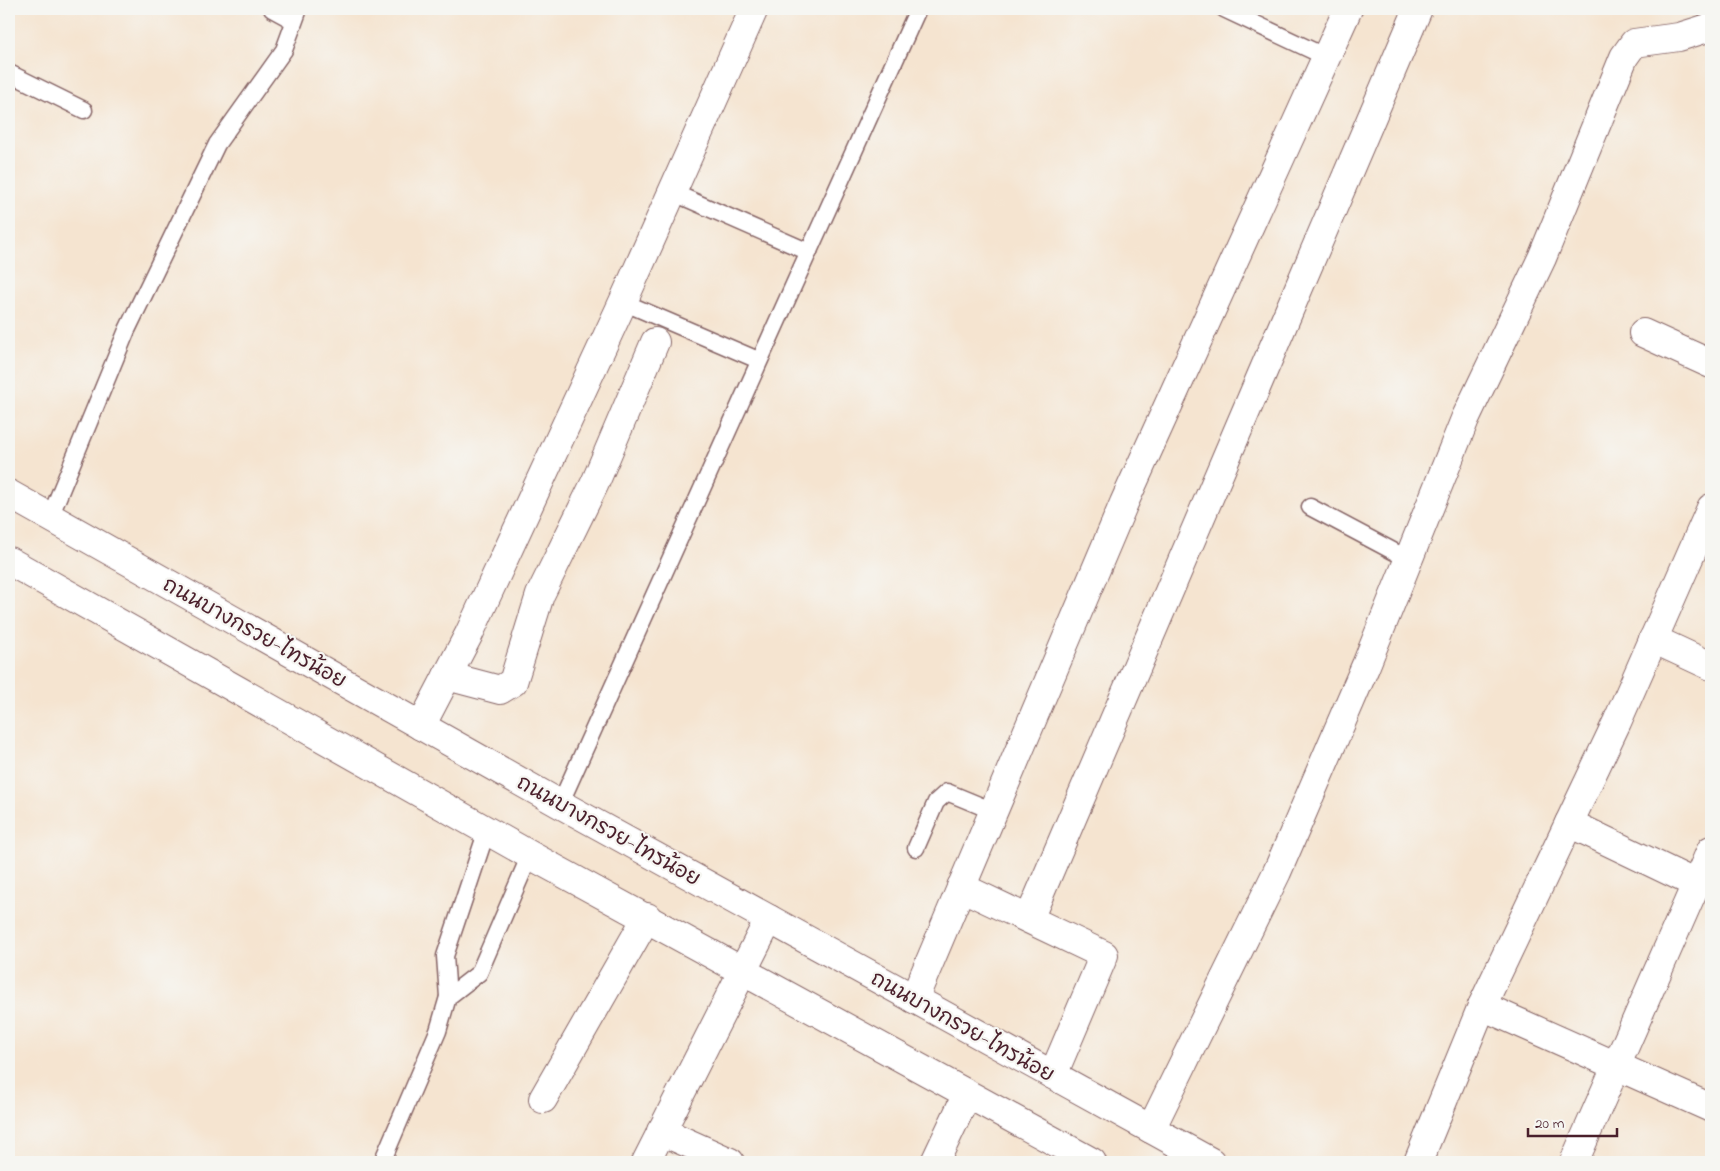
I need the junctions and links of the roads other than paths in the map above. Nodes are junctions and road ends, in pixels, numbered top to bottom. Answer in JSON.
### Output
{"nodes":[{"id":1,"x":272,"y":9,"type":"edge"},
{"id":2,"x":754,"y":9,"type":"edge"},
{"id":3,"x":918,"y":9,"type":"edge"},
{"id":4,"x":1224,"y":9,"type":"edge"},
{"id":5,"x":1348,"y":9,"type":"edge"},
{"id":6,"x":1418,"y":9,"type":"edge"},
{"id":7,"x":297,"y":15,"type":"edge"},
{"id":8,"x":1711,"y":27,"type":"edge"},
{"id":9,"x":1326,"y":57,"type":"junction"},
{"id":10,"x":9,"y":73,"type":"edge"},
{"id":11,"x":84,"y":110,"type":"dead end"},
{"id":12,"x":672,"y":192,"type":"junction"},
{"id":13,"x":809,"y":252,"type":"junction"},
{"id":14,"x":623,"y":302,"type":"junction"},
{"id":15,"x":1642,"y":333,"type":"dead end"},
{"id":16,"x":655,"y":342,"type":"dead end"},
{"id":17,"x":758,"y":360,"type":"junction"},
{"id":18,"x":1711,"y":364,"type":"edge"},
{"id":19,"x":9,"y":494,"type":"edge"},
{"id":20,"x":1310,"y":507,"type":"dead end"},
{"id":21,"x":1711,"y":508,"type":"edge"},
{"id":22,"x":50,"y":518,"type":"junction"},
{"id":23,"x":1408,"y":559,"type":"junction"},
{"id":24,"x":9,"y":561,"type":"edge"},
{"id":25,"x":1653,"y":639,"type":"junction"},
{"id":26,"x":1711,"y":666,"type":"edge"},
{"id":27,"x":447,"y":676,"type":"junction"},
{"id":28,"x":421,"y":726,"type":"junction"},
{"id":29,"x":560,"y":804,"type":"junction"},
{"id":30,"x":993,"y":811,"type":"junction"},
{"id":31,"x":1569,"y":823,"type":"junction"},
{"id":32,"x":487,"y":830,"type":"junction"},
{"id":33,"x":916,"y":848,"type":"dead end"},
{"id":34,"x":1711,"y":850,"type":"edge"},
{"id":35,"x":530,"y":855,"type":"junction"},
{"id":36,"x":1696,"y":884,"type":"junction"},
{"id":37,"x":961,"y":887,"type":"junction"},
{"id":38,"x":647,"y":917,"type":"junction"},
{"id":39,"x":769,"y":919,"type":"junction"},
{"id":40,"x":1029,"y":919,"type":"junction"},
{"id":41,"x":742,"y":970,"type":"junction"},
{"id":42,"x":448,"y":997,"type":"junction"},
{"id":43,"x":914,"y":999,"type":"junction"},
{"id":44,"x":1482,"y":1006,"type":"junction"},
{"id":45,"x":1615,"y":1064,"type":"junction"},
{"id":46,"x":1052,"y":1075,"type":"junction"},
{"id":47,"x":967,"y":1094,"type":"junction"},
{"id":48,"x":543,"y":1099,"type":"dead end"},
{"id":49,"x":1711,"y":1108,"type":"edge"},
{"id":50,"x":1151,"y":1129,"type":"junction"},
{"id":51,"x":661,"y":1131,"type":"junction"},
{"id":52,"x":382,"y":1162,"type":"edge"},
{"id":53,"x":646,"y":1162,"type":"edge"},
{"id":54,"x":730,"y":1162,"type":"edge"},
{"id":55,"x":935,"y":1162,"type":"edge"},
{"id":56,"x":1092,"y":1162,"type":"edge"},
{"id":57,"x":1211,"y":1162,"type":"edge"},
{"id":58,"x":1418,"y":1162,"type":"edge"},
{"id":59,"x":1574,"y":1162,"type":"edge"}],
"edges":[{"from":1,"to":7,"type":"lane"},
{"from":2,"to":12,"type":"street"},
{"from":3,"to":13,"type":"lane"},
{"from":4,"to":9,"type":"lane"},
{"from":5,"to":9,"type":"street"},
{"from":6,"to":40,"type":"street"},
{"from":7,"to":22,"type":"lane"},
{"from":8,"to":23,"type":"street"},
{"from":9,"to":30,"type":"street"},
{"from":10,"to":11,"type":"lane"},
{"from":12,"to":13,"type":"lane"},
{"from":12,"to":14,"type":"street"},
{"from":13,"to":17,"type":"lane"},
{"from":14,"to":17,"type":"lane"},
{"from":14,"to":27,"type":"street"},
{"from":15,"to":18,"type":"street"},
{"from":16,"to":27,"type":"street"},
{"from":17,"to":29,"type":"lane"},
{"from":19,"to":22,"type":"street","name":"ถนนบางกรวย-ไทรน้อย"},
{"from":20,"to":23,"type":"lane"},
{"from":21,"to":25,"type":"street"},
{"from":22,"to":28,"type":"street","name":"ถนนบางกรวย-ไทรน้อย"},
{"from":23,"to":50,"type":"street"},
{"from":24,"to":32,"type":"street"},
{"from":25,"to":26,"type":"street"},
{"from":25,"to":31,"type":"street"},
{"from":27,"to":28,"type":"street"},
{"from":28,"to":29,"type":"street","name":"ถนนบางกรวย-ไทรน้อย"},
{"from":29,"to":39,"type":"street","name":"ถนนบางกรวย-ไทรน้อย"},
{"from":30,"to":33,"type":"lane"},
{"from":30,"to":37,"type":"street"},
{"from":31,"to":36,"type":"street"},
{"from":31,"to":44,"type":"street"},
{"from":32,"to":35,"type":"street"},
{"from":32,"to":42,"type":"lane"},
{"from":34,"to":36,"type":"street"},
{"from":35,"to":38,"type":"street"},
{"from":35,"to":42,"type":"lane"},
{"from":36,"to":45,"type":"street"},
{"from":37,"to":40,"type":"street"},
{"from":37,"to":43,"type":"street"},
{"from":38,"to":41,"type":"street"},
{"from":38,"to":48,"type":"street"},
{"from":39,"to":41,"type":"street"},
{"from":39,"to":43,"type":"street","name":"ถนนบางกรวย-ไทรน้อย"},
{"from":40,"to":46,"type":"street"},
{"from":41,"to":47,"type":"street"},
{"from":41,"to":51,"type":"street"},
{"from":42,"to":52,"type":"lane"},
{"from":43,"to":46,"type":"street","name":"ถนนบางกรวย-ไทรน้อย"},
{"from":44,"to":45,"type":"street"},
{"from":44,"to":58,"type":"street"},
{"from":45,"to":49,"type":"street"},
{"from":45,"to":59,"type":"street"},
{"from":46,"to":50,"type":"street","name":"ถนนบางกรวย-ไทรน้อย"},
{"from":47,"to":55,"type":"street"},
{"from":47,"to":56,"type":"street"},
{"from":50,"to":57,"type":"street","name":"ถนนบางกรวย-ไทรน้อย"},
{"from":51,"to":53,"type":"street"},
{"from":51,"to":54,"type":"street"}]}
